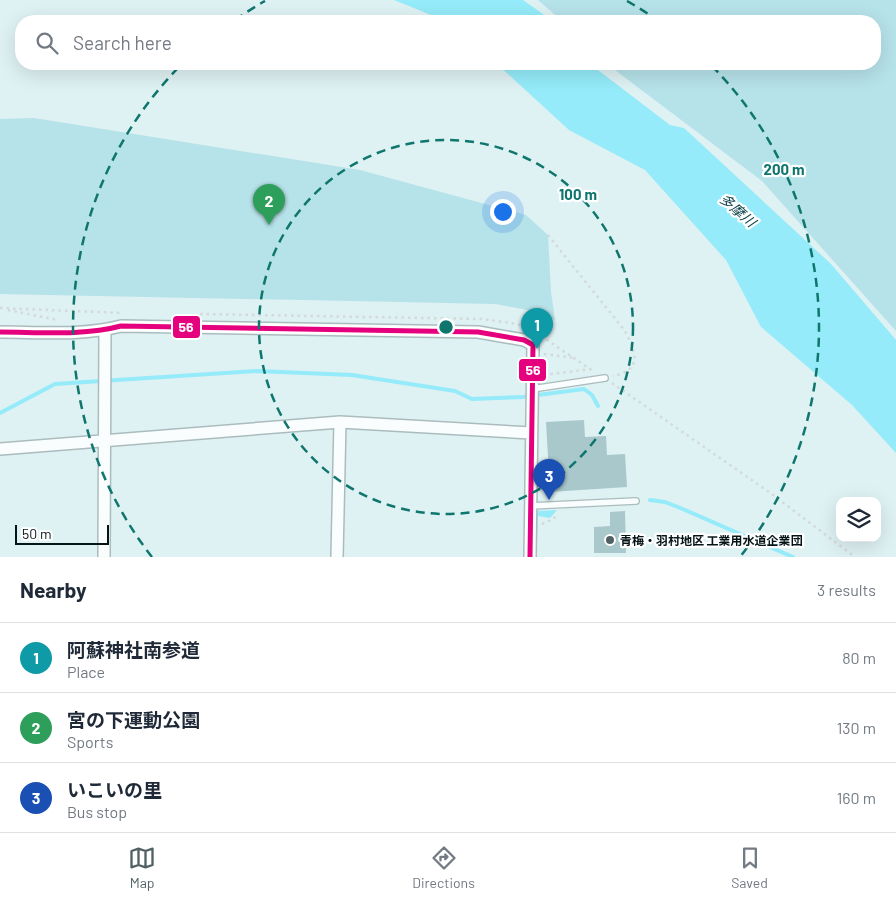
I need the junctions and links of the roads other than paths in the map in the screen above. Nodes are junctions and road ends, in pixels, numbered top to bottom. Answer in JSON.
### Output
{"nodes":[{"id":1,"x":105,"y":330,"type":"junction"},
{"id":2,"x":0,"y":332,"type":"edge"},
{"id":3,"x":605,"y":378,"type":"road end"},
{"id":4,"x":532,"y":393,"type":"junction"},
{"id":5,"x":340,"y":422,"type":"junction"},
{"id":6,"x":531,"y":433,"type":"junction"},
{"id":7,"x":105,"y":440,"type":"junction"},
{"id":8,"x":0,"y":449,"type":"edge"},
{"id":9,"x":636,"y":501,"type":"dead end"},
{"id":10,"x":530,"y":506,"type":"junction"},
{"id":11,"x":104,"y":557,"type":"edge"},
{"id":12,"x":337,"y":557,"type":"edge"},
{"id":13,"x":530,"y":557,"type":"edge"}],
"edges":[{"from":1,"to":2,"type":"street"},
{"from":1,"to":4,"type":"street"},
{"from":1,"to":7,"type":"street"},
{"from":3,"to":4,"type":"lane"},
{"from":4,"to":6,"type":"street"},
{"from":5,"to":6,"type":"street"},
{"from":5,"to":7,"type":"street"},
{"from":5,"to":12,"type":"street"},
{"from":6,"to":10,"type":"street"},
{"from":7,"to":8,"type":"street"},
{"from":7,"to":11,"type":"street"},
{"from":9,"to":10,"type":"lane"},
{"from":10,"to":13,"type":"street"}]}
